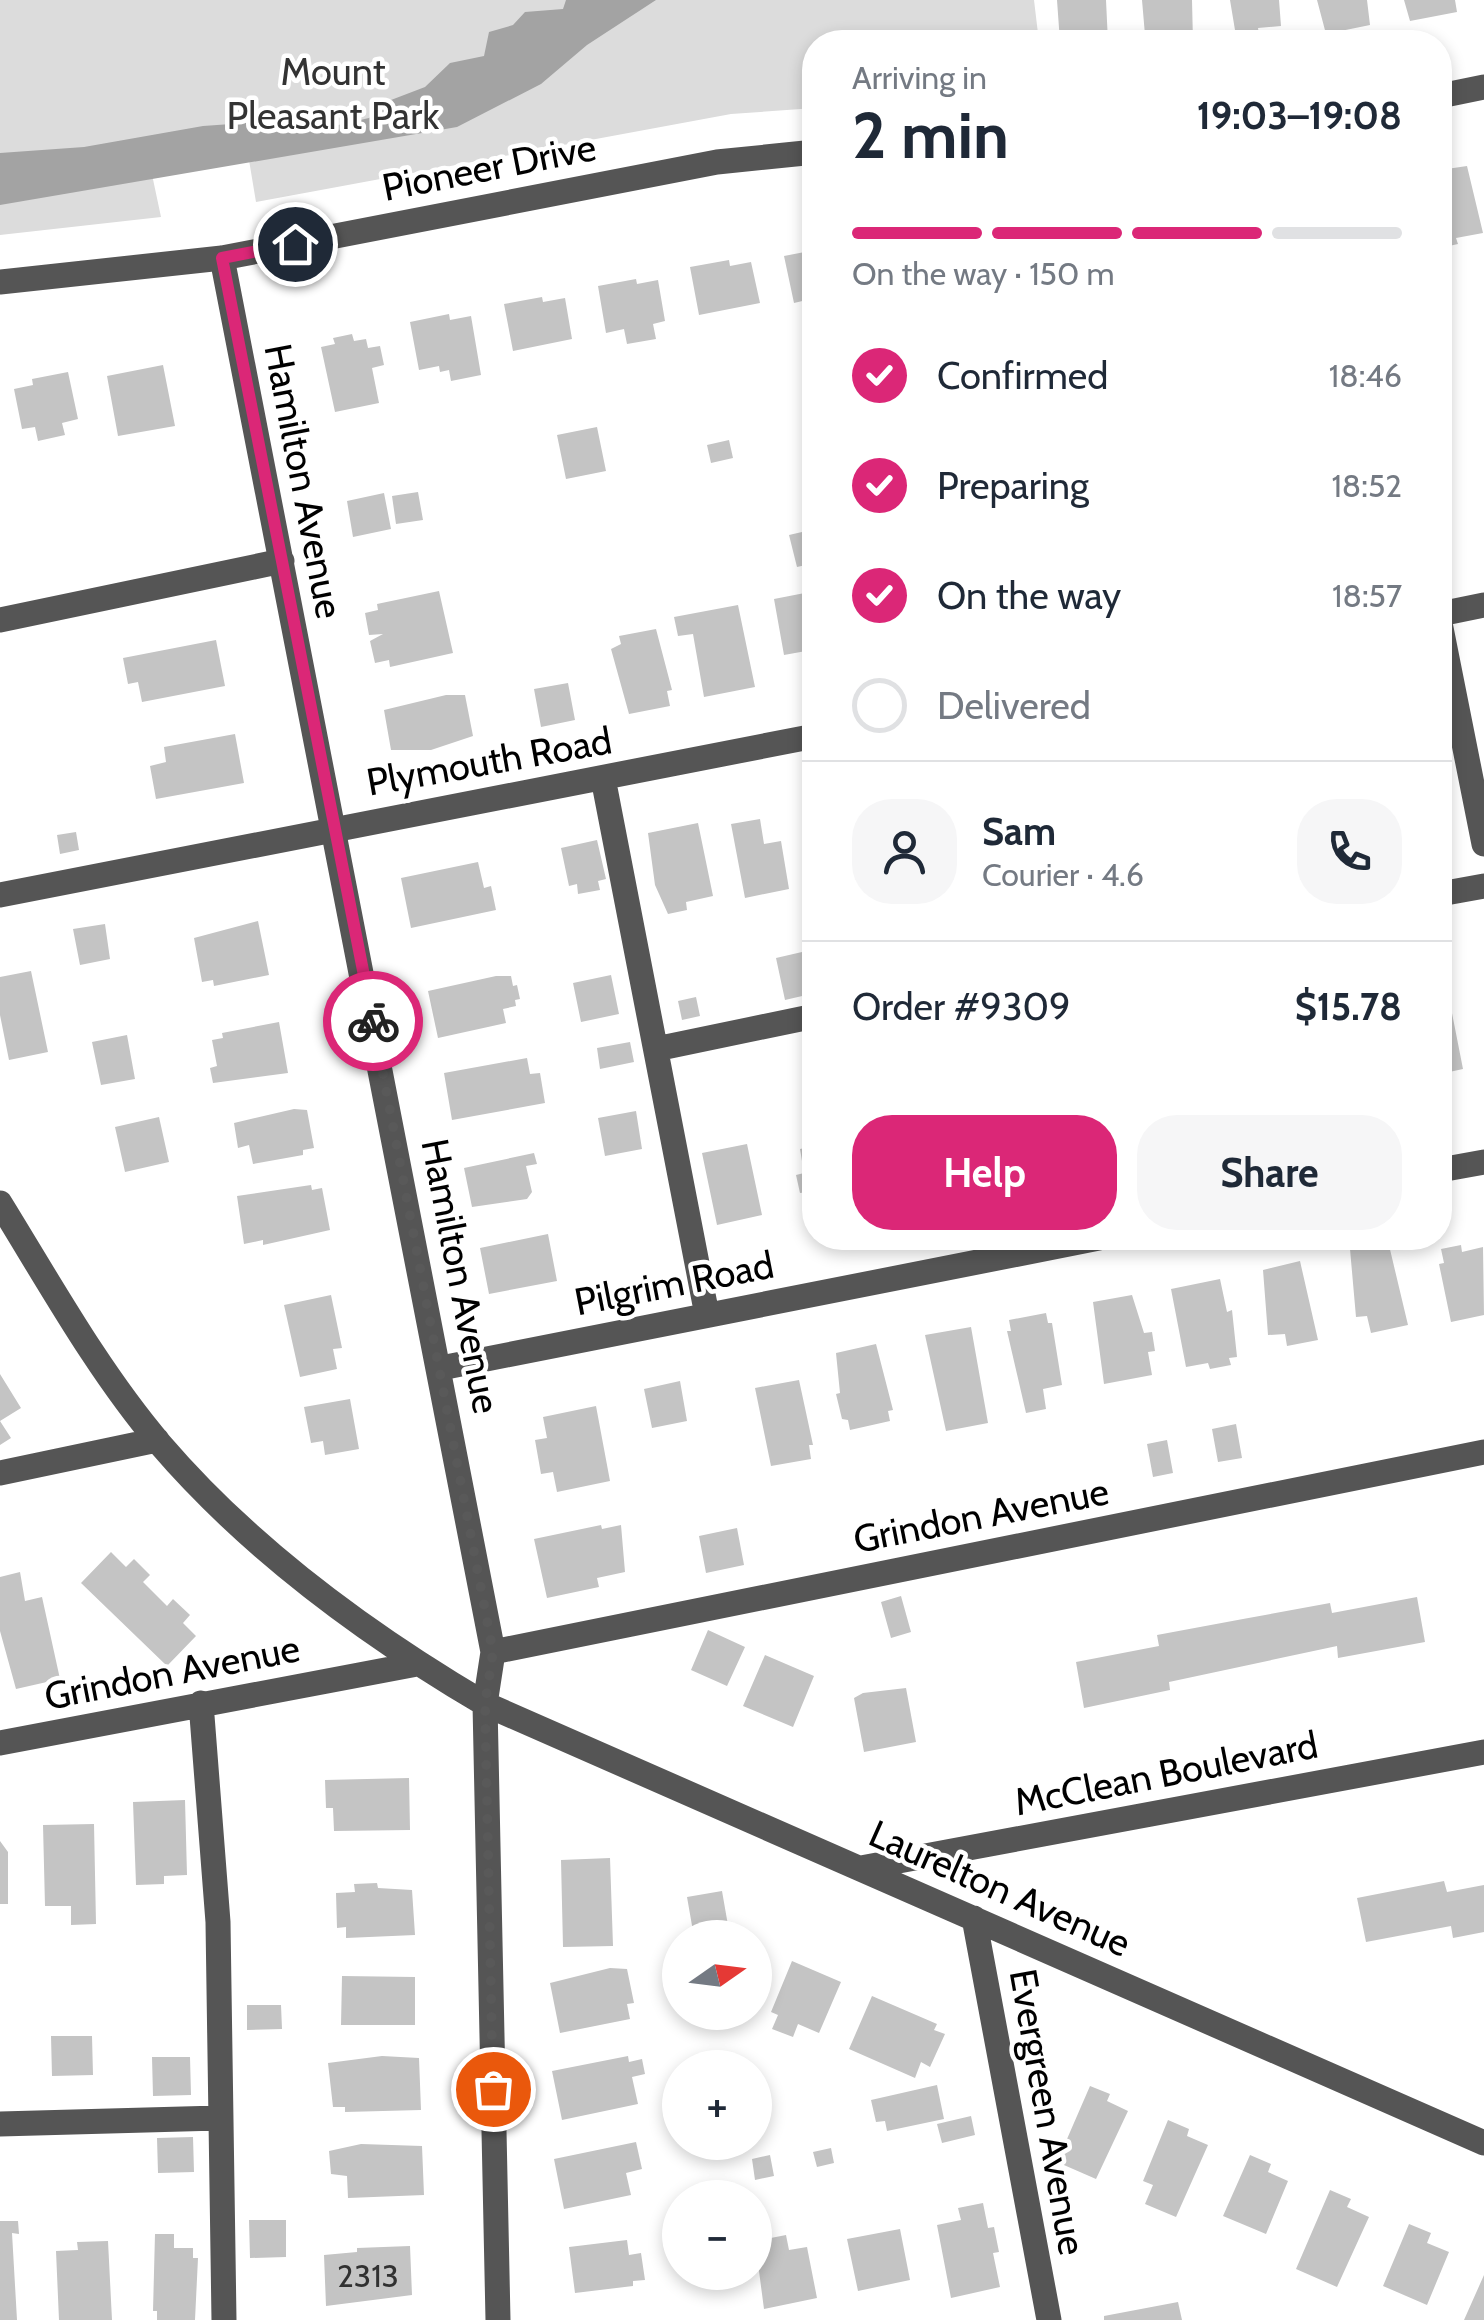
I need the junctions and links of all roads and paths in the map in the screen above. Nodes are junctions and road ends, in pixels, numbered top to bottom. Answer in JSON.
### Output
{"nodes":[{"id":1,"x":1484,"y":87,"type":"edge"},
{"id":2,"x":1452,"y":94,"type":"edge"},
{"id":3,"x":802,"y":153,"type":"edge"},
{"id":4,"x":222,"y":258,"type":"junction"},
{"id":5,"x":0,"y":282,"type":"edge"},
{"id":6,"x":282,"y":561,"type":"junction"},
{"id":7,"x":1484,"y":605,"type":"edge"},
{"id":8,"x":1452,"y":612,"type":"edge"},
{"id":9,"x":0,"y":620,"type":"edge"},
{"id":10,"x":1452,"y":683,"type":"edge"},
{"id":11,"x":802,"y":739,"type":"edge"},
{"id":12,"x":603,"y":778,"type":"junction"},
{"id":13,"x":334,"y":828,"type":"junction"},
{"id":14,"x":1484,"y":844,"type":"edge"},
{"id":15,"x":1484,"y":886,"type":"edge"},
{"id":16,"x":1452,"y":892,"type":"edge"},
{"id":17,"x":0,"y":895,"type":"edge"},
{"id":18,"x":802,"y":1019,"type":"edge"},
{"id":19,"x":656,"y":1049,"type":"junction"},
{"id":20,"x":1484,"y":1162,"type":"edge"},
{"id":21,"x":1452,"y":1168,"type":"edge"},
{"id":22,"x":0,"y":1203,"type":"edge"},
{"id":23,"x":1038,"y":1250,"type":"edge"},
{"id":24,"x":706,"y":1315,"type":"junction"},
{"id":25,"x":441,"y":1368,"type":"junction"},
{"id":26,"x":157,"y":1440,"type":"junction"},
{"id":27,"x":1484,"y":1452,"type":"edge"},
{"id":28,"x":0,"y":1474,"type":"edge"},
{"id":29,"x":493,"y":1652,"type":"junction"},
{"id":30,"x":417,"y":1664,"type":"junction"},
{"id":31,"x":202,"y":1703,"type":"junction"},
{"id":32,"x":485,"y":1704,"type":"junction"},
{"id":33,"x":0,"y":1743,"type":"edge"},
{"id":34,"x":1484,"y":1752,"type":"edge"},
{"id":35,"x":861,"y":1868,"type":"junction"},
{"id":36,"x":974,"y":1918,"type":"junction"},
{"id":37,"x":219,"y":2118,"type":"junction"},
{"id":38,"x":0,"y":2124,"type":"edge"},
{"id":39,"x":1484,"y":2144,"type":"edge"},
{"id":40,"x":224,"y":2320,"type":"edge"},
{"id":41,"x":498,"y":2320,"type":"edge"},
{"id":42,"x":1048,"y":2320,"type":"edge"}],
"edges":[{"from":1,"to":2,"type":"street"},
{"from":3,"to":4,"type":"street","name":"Pioneer Drive"},
{"from":4,"to":5,"type":"street","name":"Pioneer Drive"},
{"from":4,"to":6,"type":"street","name":"Hamilton Avenue"},
{"from":6,"to":9,"type":"street"},
{"from":6,"to":13,"type":"street","name":"Hamilton Avenue"},
{"from":7,"to":8,"type":"street"},
{"from":10,"to":14,"type":"street"},
{"from":11,"to":12,"type":"street","name":"Plymouth Road"},
{"from":12,"to":13,"type":"street","name":"Plymouth Road"},
{"from":12,"to":19,"type":"street"},
{"from":13,"to":17,"type":"street","name":"Plymouth Road"},
{"from":13,"to":25,"type":"street","name":"Hamilton Avenue"},
{"from":15,"to":16,"type":"street"},
{"from":18,"to":19,"type":"street"},
{"from":19,"to":24,"type":"street"},
{"from":20,"to":21,"type":"street"},
{"from":22,"to":26,"type":"street","name":"Laurelton Avenue"},
{"from":23,"to":24,"type":"street","name":"Pilgrim Road"},
{"from":24,"to":25,"type":"street","name":"Pilgrim Road"},
{"from":25,"to":29,"type":"street","name":"Hamilton Avenue"},
{"from":26,"to":28,"type":"street"},
{"from":26,"to":30,"type":"street","name":"Laurelton Avenue"},
{"from":27,"to":29,"type":"street","name":"Grindon Avenue"},
{"from":29,"to":32,"type":"street","name":"Hamilton Avenue"},
{"from":30,"to":31,"type":"street","name":"Grindon Avenue"},
{"from":30,"to":32,"type":"street","name":"Laurelton Avenue"},
{"from":31,"to":33,"type":"street","name":"Grindon Avenue"},
{"from":31,"to":37,"type":"street"},
{"from":32,"to":35,"type":"street","name":"Laurelton Avenue"},
{"from":32,"to":41,"type":"street","name":"Hamilton Avenue"},
{"from":34,"to":35,"type":"street","name":"McClean Boulevard"},
{"from":35,"to":36,"type":"street","name":"Laurelton Avenue"},
{"from":36,"to":39,"type":"street","name":"Laurelton Avenue"},
{"from":36,"to":42,"type":"street","name":"Evergreen Avenue"},
{"from":37,"to":38,"type":"street"},
{"from":37,"to":40,"type":"street"}]}
